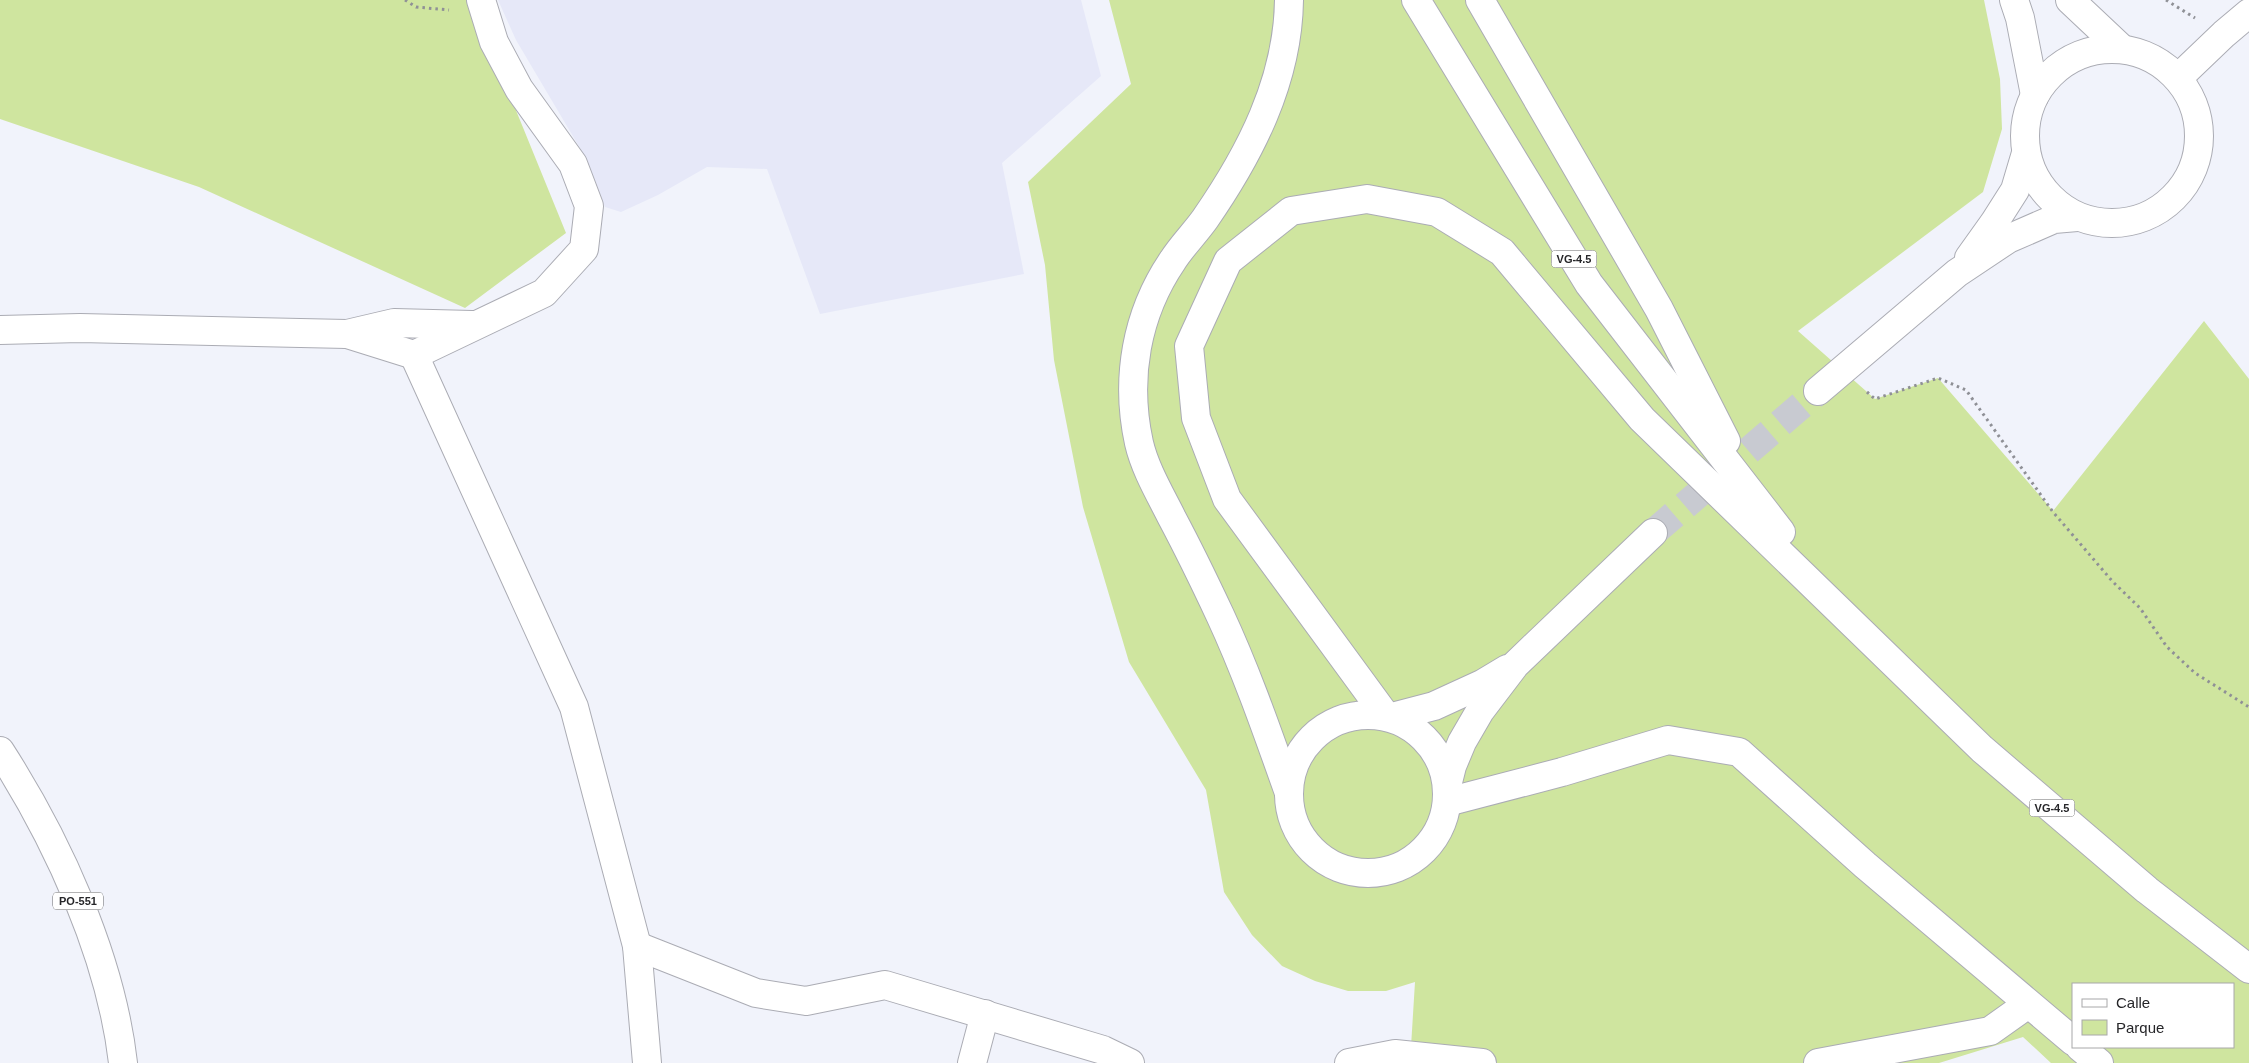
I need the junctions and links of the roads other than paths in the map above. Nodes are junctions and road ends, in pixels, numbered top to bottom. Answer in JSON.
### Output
{"nodes":[{"id":1,"x":1289,"y":0,"type":"edge"},
{"id":2,"x":1416,"y":0,"type":"edge"},
{"id":3,"x":1480,"y":0,"type":"edge"},
{"id":4,"x":2014,"y":0,"type":"edge"},
{"id":5,"x":2070,"y":0,"type":"edge"},
{"id":6,"x":483,"y":6,"type":"edge"},
{"id":7,"x":2249,"y":13,"type":"edge"},
{"id":8,"x":2122,"y":49,"type":"junction"},
{"id":9,"x":2178,"y":78,"type":"junction"},
{"id":10,"x":2035,"y":95,"type":"junction"},
{"id":11,"x":2026,"y":153,"type":"junction"},
{"id":12,"x":2077,"y":217,"type":"junction"},
{"id":13,"x":1957,"y":273,"type":"junction"},
{"id":14,"x":476,"y":326,"type":"junction"},
{"id":15,"x":0,"y":330,"type":"edge"},
{"id":16,"x":347,"y":334,"type":"junction"},
{"id":17,"x":414,"y":355,"type":"junction"},
{"id":18,"x":1818,"y":391,"type":"tunnel mouth"},
{"id":19,"x":1756,"y":501,"type":"junction"},
{"id":20,"x":1653,"y":533,"type":"tunnel mouth"},
{"id":21,"x":1866,"y":635,"type":"junction"},
{"id":22,"x":1514,"y":665,"type":"junction"},
{"id":23,"x":1389,"y":716,"type":"junction"},
{"id":24,"x":0,"y":751,"type":"edge"},
{"id":25,"x":1289,"y":793,"type":"junction"},
{"id":26,"x":1447,"y":794,"type":"junction"},
{"id":27,"x":637,"y":946,"type":"junction"},
{"id":28,"x":2249,"y":969,"type":"edge"},
{"id":29,"x":2028,"y":1004,"type":"junction"},
{"id":30,"x":985,"y":1014,"type":"junction"},
{"id":31,"x":2072,"y":1040,"type":"edge"},
{"id":32,"x":2081,"y":1048,"type":"edge"},
{"id":33,"x":123,"y":1063,"type":"edge"},
{"id":34,"x":647,"y":1063,"type":"edge"},
{"id":35,"x":972,"y":1063,"type":"edge"},
{"id":36,"x":1130,"y":1063,"type":"edge"},
{"id":37,"x":1348,"y":1063,"type":"edge"},
{"id":38,"x":1482,"y":1063,"type":"edge"},
{"id":39,"x":1818,"y":1063,"type":"edge"},
{"id":40,"x":2099,"y":1063,"type":"edge"}],
"edges":[{"from":1,"to":25,"type":"main road"},
{"from":2,"to":19,"type":"main road","number":"VG-4.5"},
{"from":3,"to":19,"type":"main road"},
{"from":4,"to":10,"type":"main road"},
{"from":5,"to":8,"type":"main road"},
{"from":6,"to":14,"type":"main road"},
{"from":7,"to":9,"type":"main road"},
{"from":8,"to":9,"type":"main road"},
{"from":8,"to":10,"type":"main road"},
{"from":9,"to":12,"type":"main road"},
{"from":10,"to":11,"type":"main road"},
{"from":11,"to":12,"type":"main road"},
{"from":11,"to":13,"type":"main road"},
{"from":12,"to":13,"type":"main road"},
{"from":13,"to":18,"type":"main road"},
{"from":14,"to":16,"type":"main road"},
{"from":14,"to":17,"type":"main road"},
{"from":15,"to":16,"type":"main road"},
{"from":16,"to":17,"type":"main road"},
{"from":17,"to":27,"type":"main road"},
{"from":19,"to":21,"type":"main road","number":"VG-4.5"},
{"from":20,"to":22,"type":"main road"},
{"from":21,"to":23,"type":"main road"},
{"from":21,"to":28,"type":"main road","number":"VG-4.5"},
{"from":22,"to":23,"type":"main road"},
{"from":22,"to":26,"type":"main road"},
{"from":23,"to":25,"type":"main road"},
{"from":23,"to":26,"type":"main road"},
{"from":24,"to":33,"type":"main road","number":"PO-551"},
{"from":25,"to":26,"type":"main road"},
{"from":26,"to":29,"type":"main road"},
{"from":27,"to":30,"type":"main road"},
{"from":27,"to":34,"type":"main road"},
{"from":29,"to":31,"type":"main road"},
{"from":29,"to":39,"type":"main road"},
{"from":30,"to":35,"type":"main road"},
{"from":30,"to":36,"type":"main road"},
{"from":32,"to":40,"type":"main road"},
{"from":37,"to":38,"type":"main road"}]}
